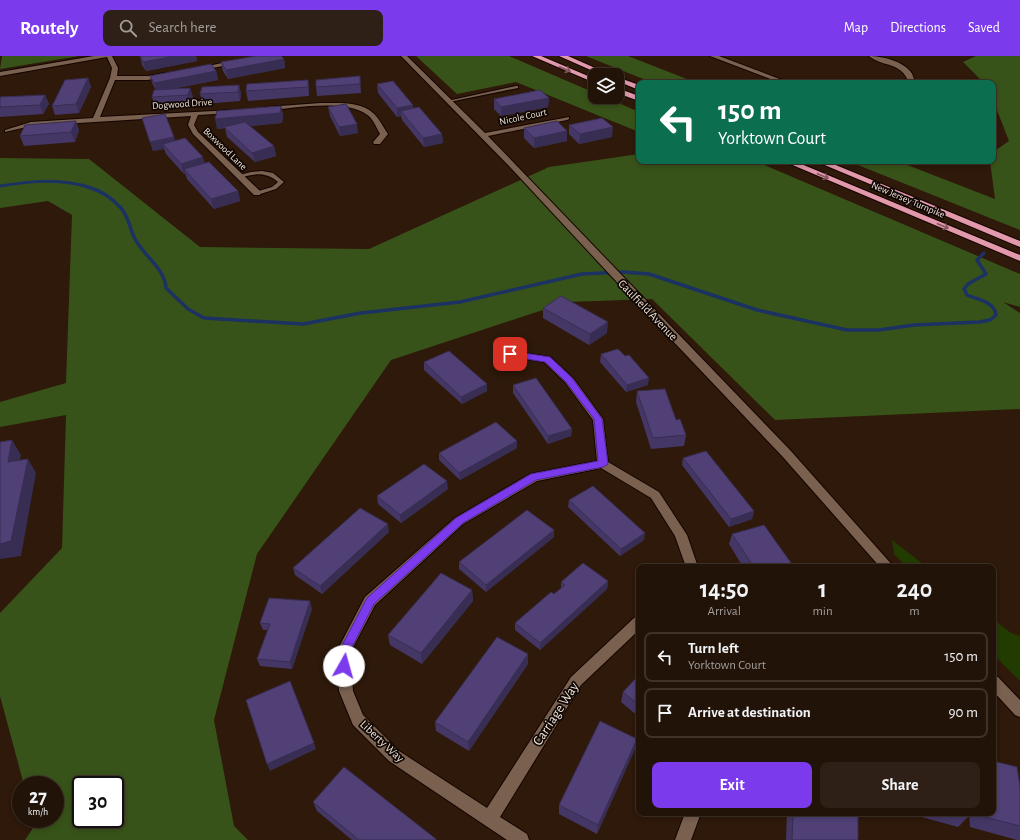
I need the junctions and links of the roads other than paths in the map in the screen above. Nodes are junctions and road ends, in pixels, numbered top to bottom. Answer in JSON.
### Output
{"nodes":[{"id":1,"x":105,"y":56,"type":"edge"},
{"id":2,"x":110,"y":56,"type":"edge"},
{"id":3,"x":404,"y":56,"type":"edge"},
{"id":4,"x":535,"y":56,"type":"edge"},
{"id":5,"x":562,"y":56,"type":"edge"},
{"id":6,"x":713,"y":56,"type":"edge"},
{"id":7,"x":872,"y":56,"type":"edge"},
{"id":8,"x":245,"y":60,"type":"edge"},
{"id":9,"x":591,"y":68,"type":"edge"},
{"id":10,"x":193,"y":70,"type":"edge"},
{"id":11,"x":0,"y":74,"type":"edge"},
{"id":12,"x":170,"y":74,"type":"edge"},
{"id":13,"x":113,"y":78,"type":"junction"},
{"id":14,"x":588,"y":78,"type":"edge"},
{"id":15,"x":779,"y":80,"type":"edge"},
{"id":16,"x":911,"y":80,"type":"edge"},
{"id":17,"x":624,"y":82,"type":"edge"},
{"id":18,"x":636,"y":87,"type":"edge"},
{"id":19,"x":516,"y":88,"type":"dead end"},
{"id":20,"x":624,"y":93,"type":"edge"},
{"id":21,"x":636,"y":98,"type":"edge"},
{"id":22,"x":449,"y":101,"type":"junction"},
{"id":23,"x":258,"y":109,"type":"edge"},
{"id":24,"x":242,"y":110,"type":"edge"},
{"id":25,"x":195,"y":113,"type":"junction"},
{"id":26,"x":567,"y":118,"type":"dead end"},
{"id":27,"x":96,"y":120,"type":"junction"},
{"id":28,"x":7,"y":131,"type":"dead end"},
{"id":29,"x":484,"y":135,"type":"junction"},
{"id":30,"x":377,"y":142,"type":"dead end"},
{"id":31,"x":794,"y":164,"type":"edge"},
{"id":32,"x":826,"y":164,"type":"edge"},
{"id":33,"x":239,"y":176,"type":"junction"},
{"id":34,"x":257,"y":193,"type":"joint"},
{"id":35,"x":1020,"y":244,"type":"edge"},
{"id":36,"x":1020,"y":258,"type":"edge"},
{"id":37,"x":510,"y":354,"type":"dead end"},
{"id":38,"x":603,"y":464,"type":"junction"},
{"id":39,"x":691,"y":564,"type":"edge"},
{"id":40,"x":885,"y":564,"type":"edge"},
{"id":41,"x":636,"y":625,"type":"edge"},
{"id":42,"x":996,"y":684,"type":"edge"},
{"id":43,"x":1020,"y":710,"type":"edge"},
{"id":44,"x":692,"y":816,"type":"edge"},
{"id":45,"x":490,"y":818,"type":"junction"},
{"id":46,"x":521,"y":840,"type":"edge"},
{"id":47,"x":683,"y":840,"type":"edge"}],
"edges":[{"from":1,"to":11,"type":"street"},
{"from":2,"to":13,"type":"street"},
{"from":3,"to":22,"type":"street","name":"Caulfield Avenue"},
{"from":4,"to":14,"type":"highway","one_way":true},
{"from":5,"to":9,"type":"highway"},
{"from":6,"to":15,"type":"street"},
{"from":7,"to":16,"type":"street"},
{"from":8,"to":10,"type":"street"},
{"from":12,"to":13,"type":"street"},
{"from":13,"to":27,"type":"street"},
{"from":17,"to":18,"type":"highway"},
{"from":19,"to":22,"type":"lane"},
{"from":20,"to":21,"type":"highway"},
{"from":22,"to":29,"type":"street","name":"Caulfield Avenue"},
{"from":23,"to":30,"type":"street"},
{"from":24,"to":25,"type":"street","name":"Dogwood Drive"},
{"from":25,"to":27,"type":"street","name":"Dogwood Drive"},
{"from":25,"to":33,"type":"street","name":"Boxwood Lane"},
{"from":26,"to":29,"type":"street","name":"Nicole Court"},
{"from":27,"to":28,"type":"street","name":"Dogwood Drive"},
{"from":29,"to":40,"type":"street","name":"Caulfield Avenue"},
{"from":31,"to":36,"type":"highway","name":"New Jersey Turnpike","one_way":true},
{"from":32,"to":35,"type":"highway","name":"New Jersey Turnpike"},
{"from":33,"to":34,"type":"street","name":"Boxwood Lane"},
{"from":33,"to":34,"type":"lane"},
{"from":37,"to":38,"type":"street"},
{"from":38,"to":39,"type":"street"},
{"from":38,"to":45,"type":"street","name":"Liberty Way"},
{"from":41,"to":45,"type":"street","name":"Carriage Way"},
{"from":42,"to":43,"type":"street"},
{"from":44,"to":47,"type":"street"},
{"from":45,"to":46,"type":"street","name":"Liberty Way"}]}
